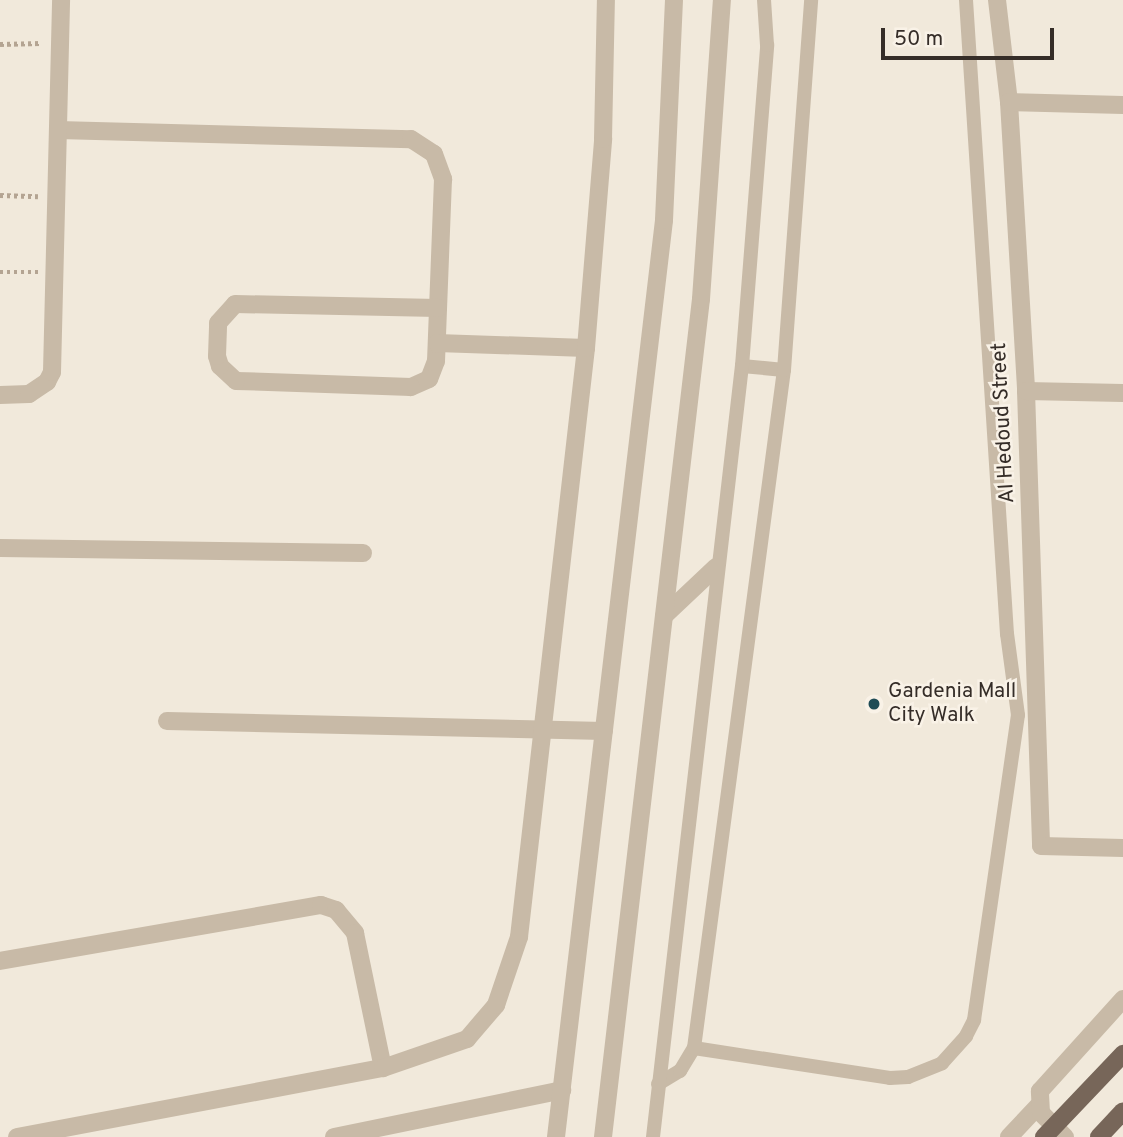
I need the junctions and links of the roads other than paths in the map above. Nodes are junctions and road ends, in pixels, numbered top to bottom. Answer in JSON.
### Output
{"nodes":[{"id":1,"x":61,"y":0,"type":"edge"},
{"id":2,"x":606,"y":0,"type":"edge"},
{"id":3,"x":674,"y":0,"type":"edge"},
{"id":4,"x":722,"y":0,"type":"edge"},
{"id":5,"x":764,"y":0,"type":"edge"},
{"id":6,"x":811,"y":0,"type":"edge"},
{"id":7,"x":966,"y":0,"type":"edge"},
{"id":8,"x":997,"y":0,"type":"edge"},
{"id":9,"x":1009,"y":102,"type":"junction"},
{"id":10,"x":1123,"y":105,"type":"edge"},
{"id":11,"x":58,"y":130,"type":"junction"},
{"id":12,"x":438,"y":308,"type":"junction"},
{"id":13,"x":437,"y":343,"type":"junction"},
{"id":14,"x":586,"y":348,"type":"junction"},
{"id":15,"x":743,"y":366,"type":"junction"},
{"id":16,"x":784,"y":370,"type":"junction"},
{"id":17,"x":1026,"y":391,"type":"junction"},
{"id":18,"x":1123,"y":393,"type":"edge"},
{"id":19,"x":0,"y":395,"type":"edge"},
{"id":20,"x":0,"y":548,"type":"edge"},
{"id":21,"x":363,"y":554,"type":"dead end"},
{"id":22,"x":716,"y":567,"type":"junction"},
{"id":23,"x":664,"y":616,"type":"junction"},
{"id":24,"x":167,"y":721,"type":"dead end"},
{"id":25,"x":544,"y":729,"type":"junction"},
{"id":26,"x":604,"y":731,"type":"junction"},
{"id":27,"x":1123,"y":848,"type":"edge"},
{"id":28,"x":0,"y":961,"type":"edge"},
{"id":29,"x":1123,"y":999,"type":"edge"},
{"id":30,"x":694,"y":1048,"type":"junction"},
{"id":31,"x":1123,"y":1054,"type":"edge"},
{"id":32,"x":383,"y":1068,"type":"junction"},
{"id":33,"x":658,"y":1084,"type":"junction"},
{"id":34,"x":562,"y":1090,"type":"junction"},
{"id":35,"x":1038,"y":1106,"type":"junction"},
{"id":36,"x":1123,"y":1111,"type":"edge"},
{"id":37,"x":17,"y":1137,"type":"edge"},
{"id":38,"x":334,"y":1137,"type":"edge"},
{"id":39,"x":556,"y":1137,"type":"edge"},
{"id":40,"x":603,"y":1137,"type":"edge"},
{"id":41,"x":653,"y":1137,"type":"edge"},
{"id":42,"x":1009,"y":1137,"type":"edge"},
{"id":43,"x":1044,"y":1137,"type":"edge"},
{"id":44,"x":1065,"y":1137,"type":"edge"},
{"id":45,"x":1099,"y":1137,"type":"edge"}],
"edges":[{"from":1,"to":11,"type":"street"},
{"from":2,"to":14,"type":"street"},
{"from":3,"to":26,"type":"street"},
{"from":4,"to":23,"type":"street"},
{"from":5,"to":15,"type":"lane"},
{"from":6,"to":16,"type":"lane"},
{"from":7,"to":30,"type":"lane"},
{"from":8,"to":9,"type":"street","name":"Al Hedoud Street"},
{"from":9,"to":10,"type":"street"},
{"from":9,"to":17,"type":"street","name":"Al Hedoud Street"},
{"from":11,"to":12,"type":"street"},
{"from":11,"to":19,"type":"street"},
{"from":12,"to":13,"type":"street"},
{"from":12,"to":13,"type":"street"},
{"from":13,"to":14,"type":"street"},
{"from":14,"to":25,"type":"street"},
{"from":15,"to":16,"type":"lane"},
{"from":15,"to":22,"type":"lane"},
{"from":16,"to":30,"type":"lane"},
{"from":17,"to":18,"type":"street"},
{"from":17,"to":27,"type":"street","name":"Al Hedoud Street"},
{"from":20,"to":21,"type":"street"},
{"from":22,"to":23,"type":"street"},
{"from":22,"to":33,"type":"lane"},
{"from":23,"to":40,"type":"street"},
{"from":24,"to":25,"type":"street"},
{"from":25,"to":26,"type":"street"},
{"from":25,"to":32,"type":"street"},
{"from":26,"to":34,"type":"street"},
{"from":28,"to":32,"type":"street"},
{"from":29,"to":35,"type":"street"},
{"from":30,"to":33,"type":"lane"},
{"from":31,"to":43,"type":"main road","bridge":true},
{"from":32,"to":37,"type":"street"},
{"from":33,"to":41,"type":"lane"},
{"from":34,"to":38,"type":"street"},
{"from":34,"to":39,"type":"street"},
{"from":35,"to":42,"type":"street"},
{"from":35,"to":44,"type":"street"},
{"from":36,"to":45,"type":"main road"}]}
